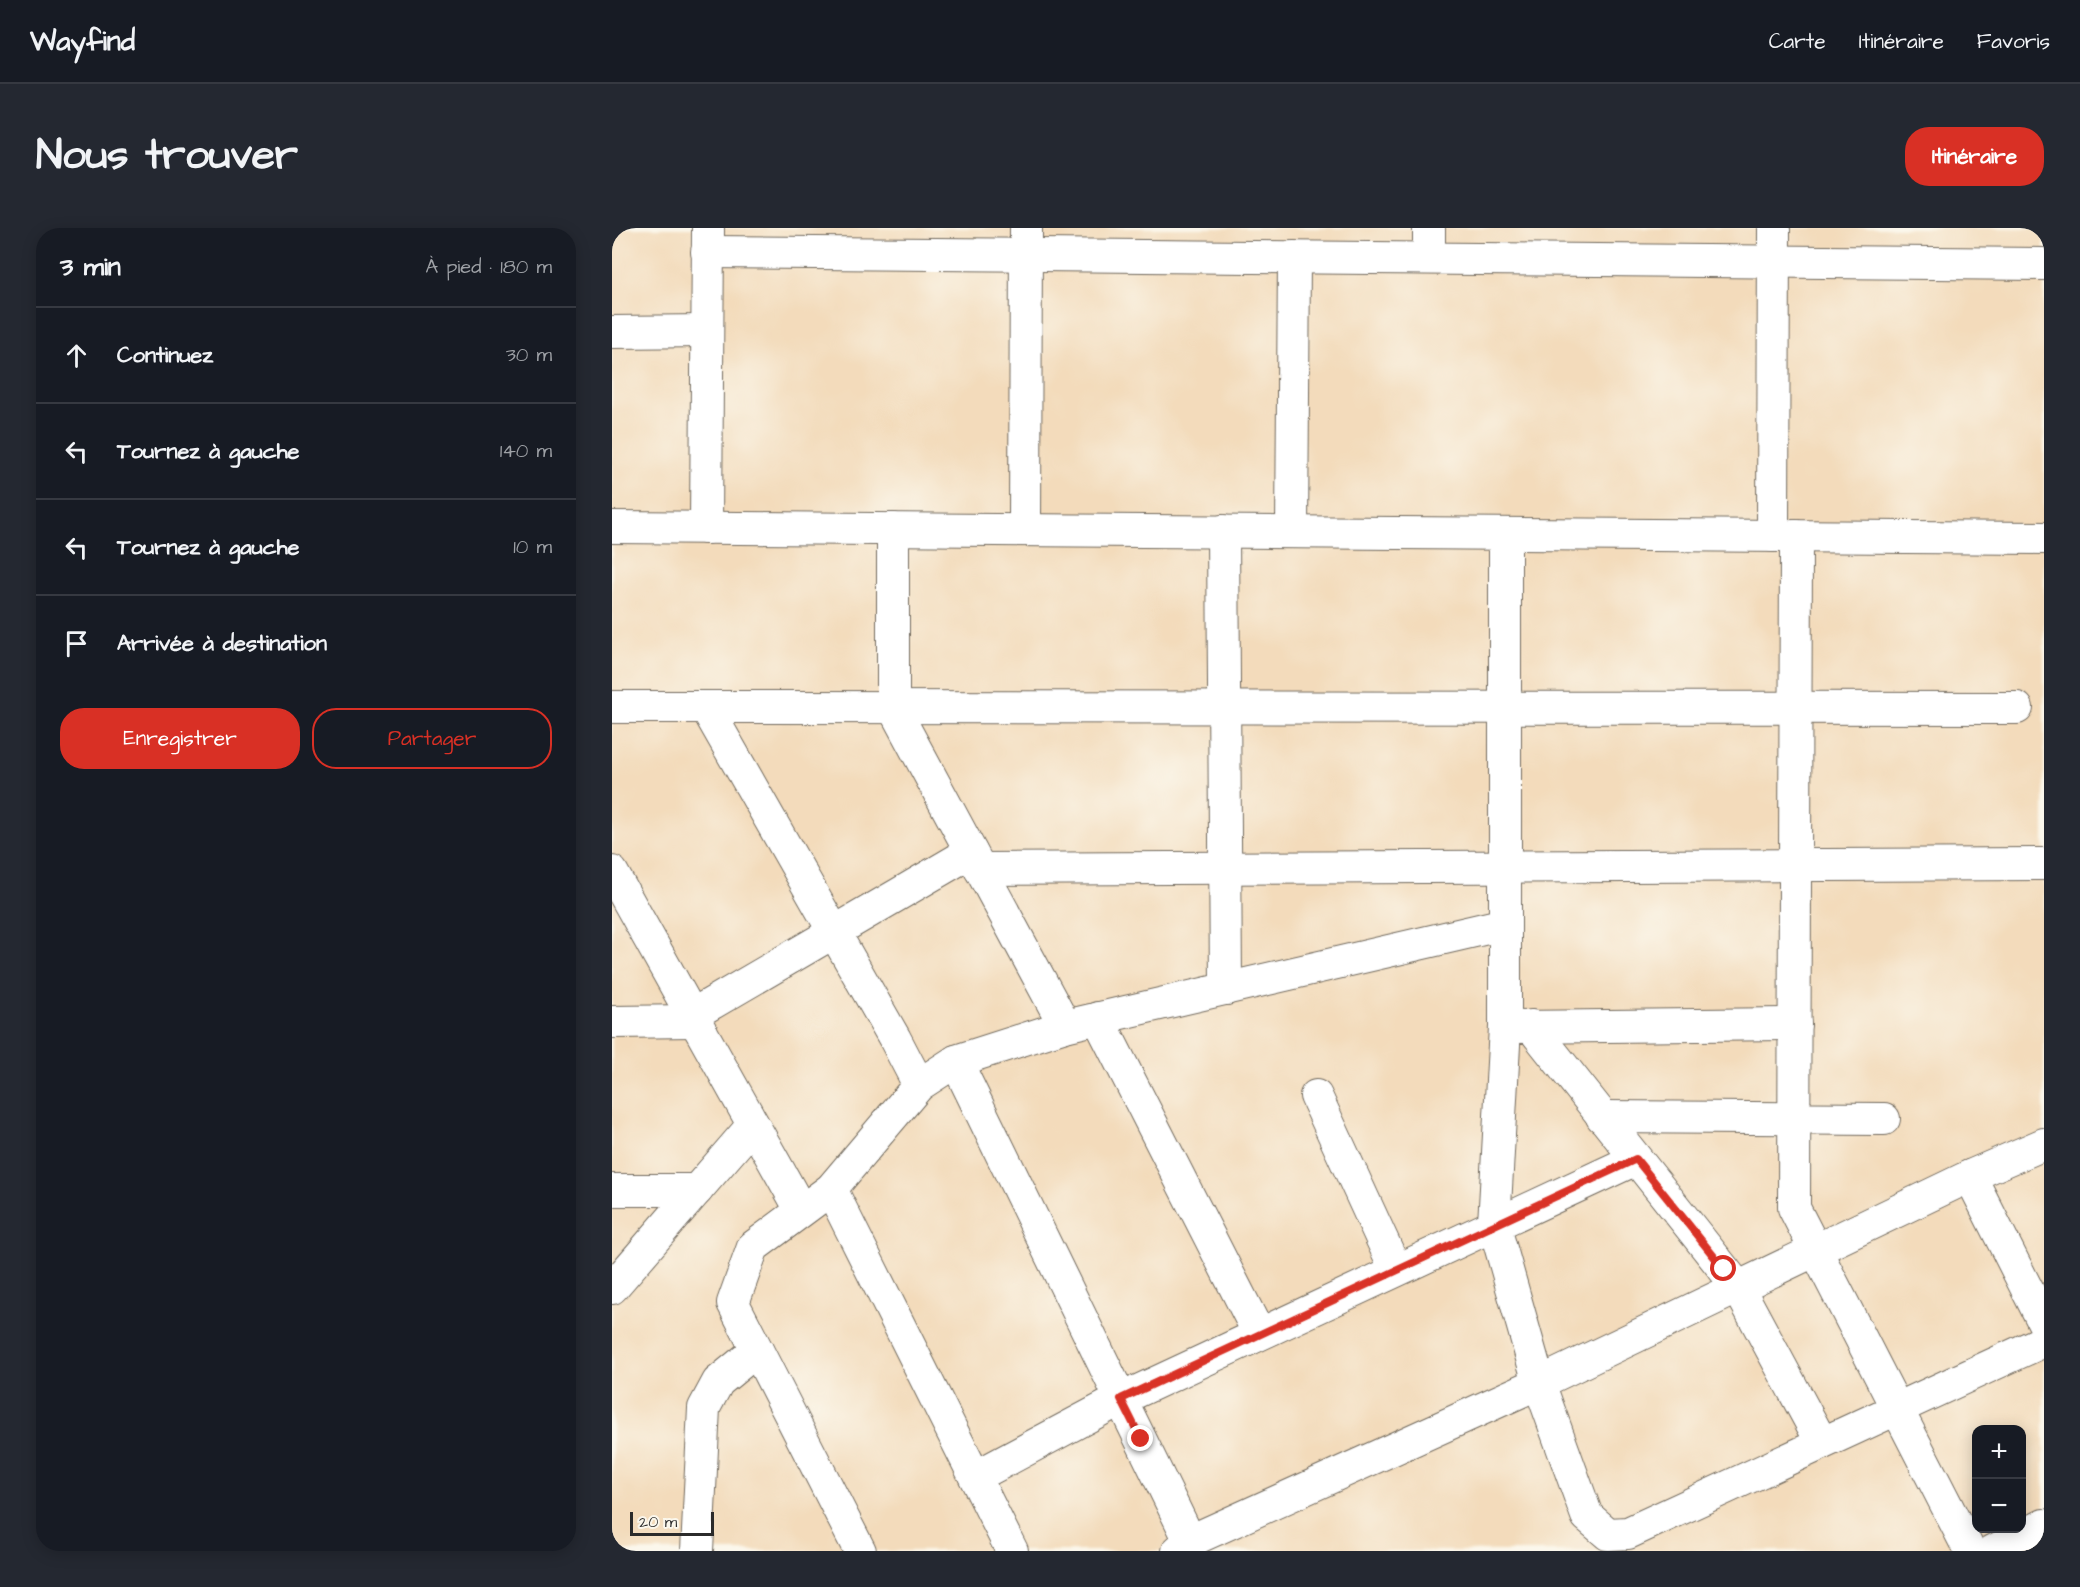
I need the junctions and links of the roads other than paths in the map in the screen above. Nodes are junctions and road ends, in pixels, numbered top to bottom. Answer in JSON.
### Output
{"nodes":[{"id":1,"x":1774,"y":228,"type":"edge"},
{"id":2,"x":708,"y":240,"type":"edge"},
{"id":3,"x":1027,"y":241,"type":"edge"},
{"id":4,"x":1429,"y":243,"type":"edge"},
{"id":5,"x":1294,"y":257,"type":"junction"},
{"id":6,"x":1774,"y":262,"type":"junction"},
{"id":7,"x":2044,"y":264,"type":"edge"},
{"id":8,"x":707,"y":331,"type":"junction"},
{"id":9,"x":612,"y":332,"type":"edge"},
{"id":10,"x":612,"y":527,"type":"edge"},
{"id":11,"x":706,"y":528,"type":"junction"},
{"id":12,"x":893,"y":529,"type":"junction"},
{"id":13,"x":1025,"y":530,"type":"junction"},
{"id":14,"x":1223,"y":531,"type":"junction"},
{"id":15,"x":1292,"y":532,"type":"junction"},
{"id":16,"x":1505,"y":534,"type":"junction"},
{"id":17,"x":1784,"y":536,"type":"junction"},
{"id":18,"x":2044,"y":538,"type":"edge"},
{"id":19,"x":612,"y":706,"type":"edge"},
{"id":20,"x":706,"y":707,"type":"junction"},
{"id":21,"x":892,"y":707,"type":"junction"},
{"id":22,"x":1224,"y":708,"type":"junction"},
{"id":23,"x":1505,"y":708,"type":"junction"},
{"id":24,"x":1795,"y":708,"type":"junction"},
{"id":25,"x":2017,"y":708,"type":"dead end"},
{"id":26,"x":976,"y":861,"type":"junction"},
{"id":27,"x":2044,"y":864,"type":"edge"},
{"id":28,"x":1795,"y":865,"type":"junction"},
{"id":29,"x":1505,"y":866,"type":"junction"},
{"id":30,"x":1226,"y":868,"type":"junction"},
{"id":31,"x":612,"y":872,"type":"edge"},
{"id":32,"x":1505,"y":924,"type":"junction"},
{"id":33,"x":834,"y":932,"type":"junction"},
{"id":34,"x":1226,"y":989,"type":"junction"},
{"id":35,"x":694,"y":1018,"type":"junction"},
{"id":36,"x":1098,"y":1018,"type":"junction"},
{"id":37,"x":612,"y":1022,"type":"edge"},
{"id":38,"x":1795,"y":1024,"type":"junction"},
{"id":39,"x":1065,"y":1026,"type":"junction"},
{"id":40,"x":1518,"y":1027,"type":"junction"},
{"id":41,"x":956,"y":1061,"type":"junction"},
{"id":42,"x":919,"y":1085,"type":"junction"},
{"id":43,"x":1316,"y":1096,"type":"dead end"},
{"id":44,"x":1602,"y":1117,"type":"junction"},
{"id":45,"x":1794,"y":1118,"type":"junction"},
{"id":46,"x":1884,"y":1119,"type":"dead end"},
{"id":47,"x":753,"y":1125,"type":"junction"},
{"id":48,"x":2044,"y":1144,"type":"edge"},
{"id":49,"x":1636,"y":1159,"type":"junction"},
{"id":50,"x":1970,"y":1176,"type":"junction"},
{"id":51,"x":831,"y":1189,"type":"junction"},
{"id":52,"x":612,"y":1190,"type":"edge"},
{"id":53,"x":697,"y":1190,"type":"junction"},
{"id":54,"x":801,"y":1210,"type":"junction"},
{"id":55,"x":1494,"y":1224,"type":"junction"},
{"id":56,"x":1816,"y":1250,"type":"junction"},
{"id":57,"x":1396,"y":1270,"type":"junction"},
{"id":58,"x":1738,"y":1287,"type":"junction"},
{"id":59,"x":612,"y":1288,"type":"edge"},
{"id":60,"x":2044,"y":1323,"type":"edge"},
{"id":61,"x":1259,"y":1335,"type":"junction"},
{"id":62,"x":2044,"y":1341,"type":"edge"},
{"id":63,"x":757,"y":1350,"type":"junction"},
{"id":64,"x":1539,"y":1383,"type":"junction"},
{"id":65,"x":1121,"y":1399,"type":"junction"},
{"id":66,"x":1897,"y":1409,"type":"junction"},
{"id":67,"x":1822,"y":1443,"type":"junction"},
{"id":68,"x":975,"y":1477,"type":"junction"},
{"id":69,"x":2044,"y":1525,"type":"edge"},
{"id":70,"x":1633,"y":1542,"type":"edge"},
{"id":71,"x":1186,"y":1548,"type":"edge"},
{"id":72,"x":697,"y":1551,"type":"edge"},
{"id":73,"x":860,"y":1551,"type":"edge"},
{"id":74,"x":1012,"y":1551,"type":"edge"},
{"id":75,"x":1970,"y":1551,"type":"edge"},
{"id":76,"x":1992,"y":1551,"type":"edge"}],
"edges":[{"from":1,"to":6,"type":"street"},
{"from":2,"to":3,"type":"street"},
{"from":2,"to":8,"type":"street"},
{"from":3,"to":5,"type":"street"},
{"from":3,"to":13,"type":"street"},
{"from":4,"to":5,"type":"street"},
{"from":4,"to":6,"type":"street"},
{"from":5,"to":15,"type":"street"},
{"from":6,"to":7,"type":"street"},
{"from":6,"to":17,"type":"street"},
{"from":8,"to":9,"type":"street"},
{"from":8,"to":11,"type":"street"},
{"from":10,"to":11,"type":"street"},
{"from":11,"to":12,"type":"street"},
{"from":12,"to":13,"type":"street"},
{"from":12,"to":21,"type":"street"},
{"from":13,"to":14,"type":"street"},
{"from":14,"to":15,"type":"street"},
{"from":14,"to":22,"type":"street"},
{"from":15,"to":16,"type":"street"},
{"from":16,"to":17,"type":"street"},
{"from":16,"to":23,"type":"street"},
{"from":17,"to":18,"type":"street"},
{"from":17,"to":24,"type":"street"},
{"from":19,"to":20,"type":"street"},
{"from":20,"to":21,"type":"street"},
{"from":20,"to":33,"type":"street"},
{"from":21,"to":22,"type":"street"},
{"from":21,"to":26,"type":"street"},
{"from":22,"to":23,"type":"street"},
{"from":22,"to":30,"type":"street"},
{"from":23,"to":24,"type":"street"},
{"from":23,"to":29,"type":"street"},
{"from":24,"to":25,"type":"street"},
{"from":24,"to":28,"type":"street"},
{"from":26,"to":30,"type":"street"},
{"from":26,"to":33,"type":"street"},
{"from":26,"to":39,"type":"street"},
{"from":27,"to":28,"type":"street"},
{"from":28,"to":29,"type":"street"},
{"from":28,"to":38,"type":"street"},
{"from":29,"to":30,"type":"street"},
{"from":29,"to":32,"type":"street"},
{"from":30,"to":34,"type":"street"},
{"from":31,"to":35,"type":"street"},
{"from":32,"to":34,"type":"street"},
{"from":32,"to":40,"type":"street"},
{"from":33,"to":35,"type":"street"},
{"from":33,"to":42,"type":"street"},
{"from":34,"to":36,"type":"street"},
{"from":35,"to":37,"type":"street"},
{"from":35,"to":47,"type":"street"},
{"from":36,"to":39,"type":"street"},
{"from":36,"to":61,"type":"street"},
{"from":38,"to":40,"type":"street"},
{"from":38,"to":45,"type":"street"},
{"from":39,"to":41,"type":"street"},
{"from":40,"to":44,"type":"street"},
{"from":40,"to":55,"type":"street"},
{"from":41,"to":42,"type":"street"},
{"from":41,"to":65,"type":"street"},
{"from":42,"to":51,"type":"street"},
{"from":43,"to":57,"type":"street"},
{"from":44,"to":45,"type":"street"},
{"from":44,"to":49,"type":"street"},
{"from":45,"to":46,"type":"street"},
{"from":45,"to":56,"type":"street"},
{"from":47,"to":53,"type":"street"},
{"from":47,"to":54,"type":"street"},
{"from":48,"to":50,"type":"street"},
{"from":49,"to":55,"type":"street"},
{"from":49,"to":58,"type":"street"},
{"from":50,"to":56,"type":"street"},
{"from":50,"to":60,"type":"street"},
{"from":51,"to":54,"type":"street"},
{"from":51,"to":68,"type":"street"},
{"from":52,"to":53,"type":"street"},
{"from":53,"to":59,"type":"street"},
{"from":54,"to":63,"type":"street"},
{"from":55,"to":57,"type":"street"},
{"from":55,"to":64,"type":"street"},
{"from":56,"to":58,"type":"street"},
{"from":56,"to":66,"type":"street"},
{"from":57,"to":61,"type":"street"},
{"from":58,"to":64,"type":"street"},
{"from":58,"to":67,"type":"street"},
{"from":61,"to":65,"type":"street"},
{"from":62,"to":66,"type":"street"},
{"from":63,"to":72,"type":"street"},
{"from":63,"to":73,"type":"street"},
{"from":64,"to":70,"type":"street"},
{"from":64,"to":71,"type":"street"},
{"from":65,"to":68,"type":"street"},
{"from":65,"to":71,"type":"street"},
{"from":66,"to":67,"type":"street"},
{"from":66,"to":75,"type":"street"},
{"from":67,"to":70,"type":"street"},
{"from":68,"to":74,"type":"street"},
{"from":69,"to":76,"type":"street"}]}
